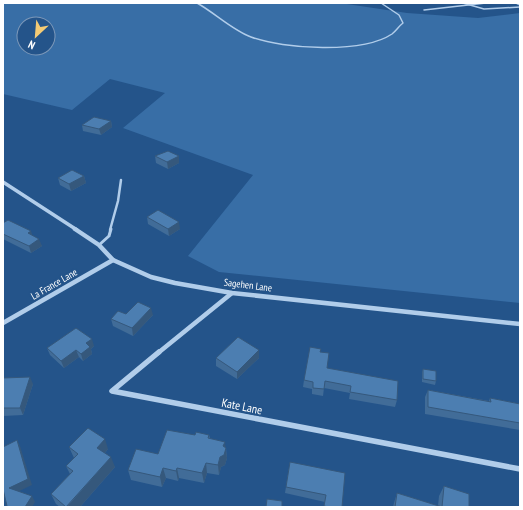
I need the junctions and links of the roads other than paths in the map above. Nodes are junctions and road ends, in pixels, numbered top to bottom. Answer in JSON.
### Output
{"nodes":[{"id":1,"x":197,"y":3,"type":"edge"},
{"id":2,"x":381,"y":3,"type":"edge"},
{"id":3,"x":463,"y":3,"type":"edge"},
{"id":4,"x":486,"y":3,"type":"edge"},
{"id":5,"x":516,"y":3,"type":"edge"},
{"id":6,"x":468,"y":6,"type":"junction"},
{"id":7,"x":520,"y":6,"type":"edge"},
{"id":8,"x":424,"y":10,"type":"dead end"},
{"id":9,"x":121,"y":180,"type":"dead end"},
{"id":10,"x":3,"y":182,"type":"edge"},
{"id":11,"x":99,"y":245,"type":"junction"},
{"id":12,"x":113,"y":260,"type":"junction"},
{"id":13,"x":232,"y":293,"type":"junction"},
{"id":14,"x":3,"y":323,"type":"edge"},
{"id":15,"x":520,"y":324,"type":"edge"},
{"id":16,"x":520,"y":469,"type":"edge"}],
"edges":[{"from":1,"to":2,"type":"lane"},
{"from":3,"to":6,"type":"lane"},
{"from":4,"to":6,"type":"lane"},
{"from":5,"to":7,"type":"lane"},
{"from":6,"to":7,"type":"lane"},
{"from":6,"to":8,"type":"lane"},
{"from":9,"to":11,"type":"lane"},
{"from":10,"to":11,"type":"street","name":"Sagehen Lane"},
{"from":11,"to":12,"type":"street","name":"Sagehen Lane"},
{"from":12,"to":13,"type":"street","name":"Sagehen Lane"},
{"from":12,"to":14,"type":"street","name":"La France Lane"},
{"from":13,"to":15,"type":"street","name":"Sagehen Lane"},
{"from":13,"to":16,"type":"street","name":"Kate Lane"}]}
